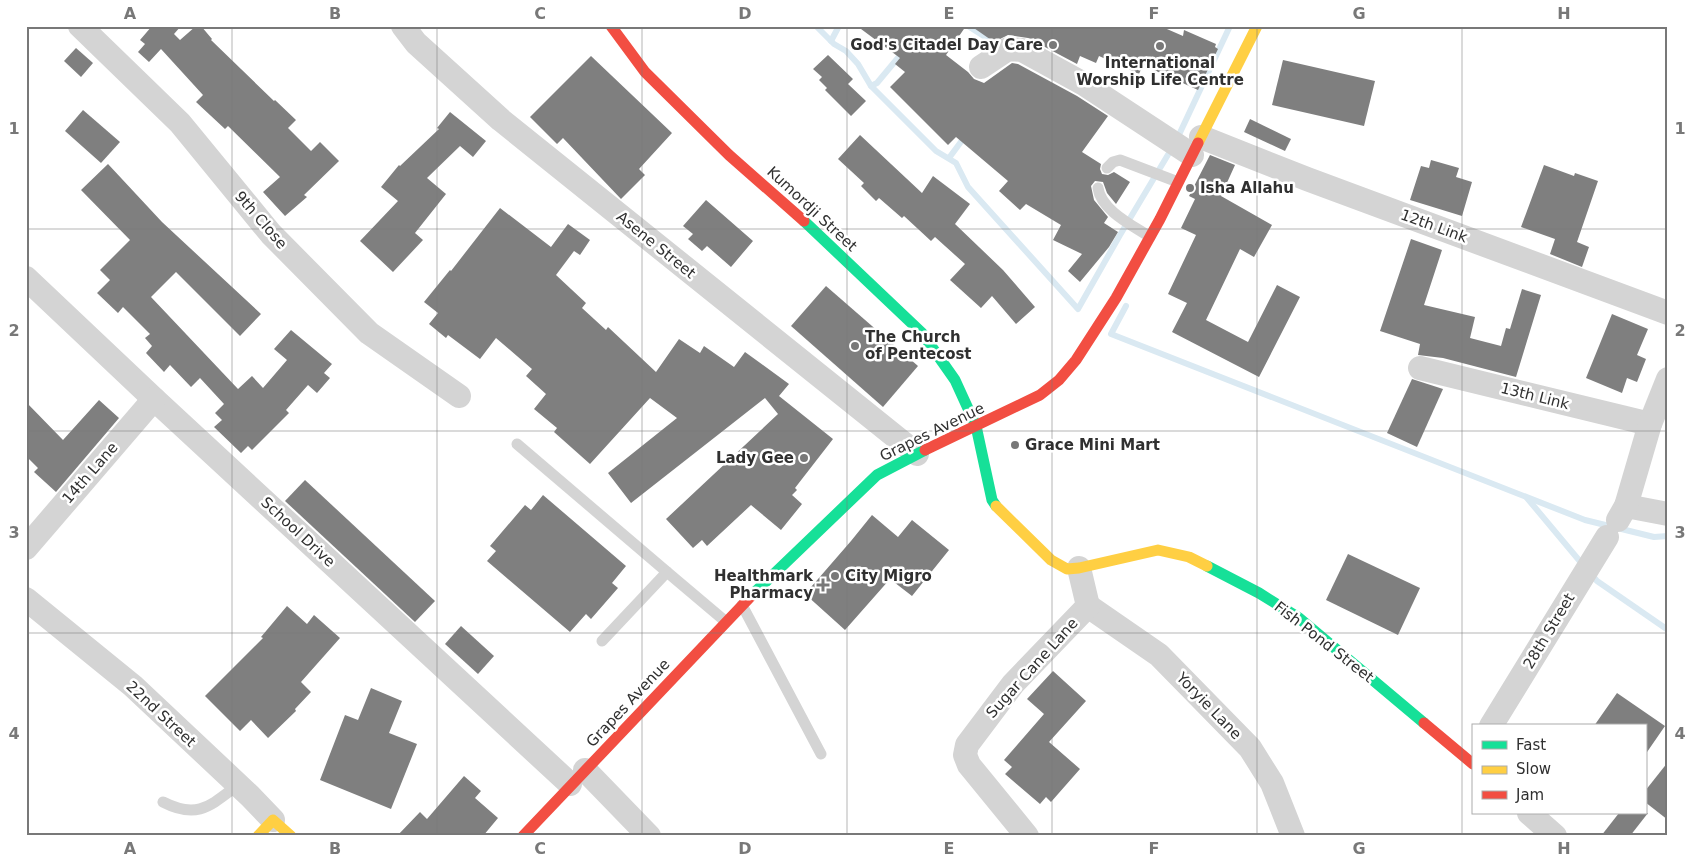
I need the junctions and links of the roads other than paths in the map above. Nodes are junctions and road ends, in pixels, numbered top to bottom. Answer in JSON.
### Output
{"nodes":[{"id":1,"x":80,"y":26,"type":"edge"},
{"id":2,"x":403,"y":26,"type":"edge"},
{"id":3,"x":611,"y":26,"type":"edge"},
{"id":4,"x":1257,"y":26,"type":"edge"},
{"id":5,"x":981,"y":67,"type":"dead end"},
{"id":6,"x":1196,"y":146,"type":"junction"},
{"id":7,"x":1108,"y":168,"type":"dead end"},
{"id":8,"x":1178,"y":182,"type":"junction"},
{"id":9,"x":1098,"y":188,"type":"dead end"},
{"id":10,"x":1150,"y":237,"type":"junction"},
{"id":11,"x":26,"y":278,"type":"edge"},
{"id":12,"x":1668,"y":313,"type":"edge"},
{"id":13,"x":1420,"y":368,"type":"dead end"},
{"id":14,"x":1668,"y":379,"type":"edge"},
{"id":15,"x":459,"y":396,"type":"dead end"},
{"id":16,"x":154,"y":399,"type":"junction"},
{"id":17,"x":1650,"y":424,"type":"junction"},
{"id":18,"x":976,"y":426,"type":"junction"},
{"id":19,"x":517,"y":444,"type":"dead end"},
{"id":20,"x":917,"y":454,"type":"junction"},
{"id":21,"x":1668,"y":514,"type":"edge"},
{"id":22,"x":1617,"y":521,"type":"junction"},
{"id":23,"x":26,"y":548,"type":"edge"},
{"id":24,"x":1079,"y":568,"type":"junction"},
{"id":25,"x":667,"y":572,"type":"junction"},
{"id":26,"x":26,"y":599,"type":"edge"},
{"id":27,"x":742,"y":604,"type":"junction"},
{"id":28,"x":1088,"y":606,"type":"junction"},
{"id":29,"x":725,"y":621,"type":"junction"},
{"id":30,"x":602,"y":640,"type":"dead end"},
{"id":31,"x":1492,"y":724,"type":"edge"},
{"id":32,"x":821,"y":754,"type":"dead end"},
{"id":33,"x":1472,"y":760,"type":"edge"},
{"id":34,"x":578,"y":777,"type":"junction"},
{"id":35,"x":238,"y":785,"type":"junction"},
{"id":36,"x":163,"y":802,"type":"dead end"},
{"id":37,"x":1530,"y":814,"type":"edge"},
{"id":38,"x":266,"y":828,"type":"edge"},
{"id":39,"x":291,"y":836,"type":"edge"},
{"id":40,"x":522,"y":836,"type":"edge"},
{"id":41,"x":649,"y":836,"type":"edge"},
{"id":42,"x":1027,"y":836,"type":"edge"},
{"id":43,"x":1293,"y":836,"type":"edge"},
{"id":44,"x":1555,"y":836,"type":"edge"}],
"edges":[{"from":1,"to":15,"type":"street","name":"9th Close"},
{"from":2,"to":20,"type":"street","name":"Asene Street"},
{"from":3,"to":18,"type":"street","name":"Kumordji Street"},
{"from":4,"to":6,"type":"street","name":"Grapes Avenue"},
{"from":5,"to":6,"type":"street","name":"12th Link"},
{"from":6,"to":8,"type":"street","name":"Grapes Avenue"},
{"from":6,"to":12,"type":"street","name":"12th Link"},
{"from":7,"to":8,"type":"lane"},
{"from":8,"to":10,"type":"street","name":"Grapes Avenue"},
{"from":9,"to":10,"type":"lane"},
{"from":10,"to":18,"type":"street","name":"Grapes Avenue"},
{"from":11,"to":16,"type":"street","name":"School Drive"},
{"from":13,"to":17,"type":"street","name":"13th Link"},
{"from":14,"to":17,"type":"street","name":"28th Street"},
{"from":16,"to":23,"type":"street","name":"14th Lane"},
{"from":16,"to":34,"type":"street","name":"School Drive"},
{"from":17,"to":22,"type":"street","name":"28th Street"},
{"from":18,"to":20,"type":"street","name":"Grapes Avenue"},
{"from":18,"to":24,"type":"street","name":"Fish Pond Street"},
{"from":19,"to":25,"type":"lane"},
{"from":20,"to":27,"type":"street","name":"Grapes Avenue"},
{"from":21,"to":22,"type":"street"},
{"from":22,"to":31,"type":"street","name":"28th Street"},
{"from":24,"to":28,"type":"street","name":"Sugar Cane Lane"},
{"from":24,"to":33,"type":"street","name":"Fish Pond Street"},
{"from":25,"to":29,"type":"lane"},
{"from":25,"to":30,"type":"lane"},
{"from":26,"to":35,"type":"street","name":"22nd Street"},
{"from":27,"to":29,"type":"street","name":"Grapes Avenue"},
{"from":27,"to":32,"type":"lane"},
{"from":28,"to":42,"type":"street","name":"Sugar Cane Lane"},
{"from":28,"to":43,"type":"street","name":"Yoryie Lane"},
{"from":29,"to":34,"type":"street","name":"Grapes Avenue"},
{"from":34,"to":40,"type":"street","name":"Grapes Avenue"},
{"from":34,"to":41,"type":"street","name":"School Drive"},
{"from":35,"to":36,"type":"lane"},
{"from":35,"to":38,"type":"street","name":"22nd Street"},
{"from":37,"to":44,"type":"street"},
{"from":38,"to":39,"type":"street","name":"22nd Street"}]}
